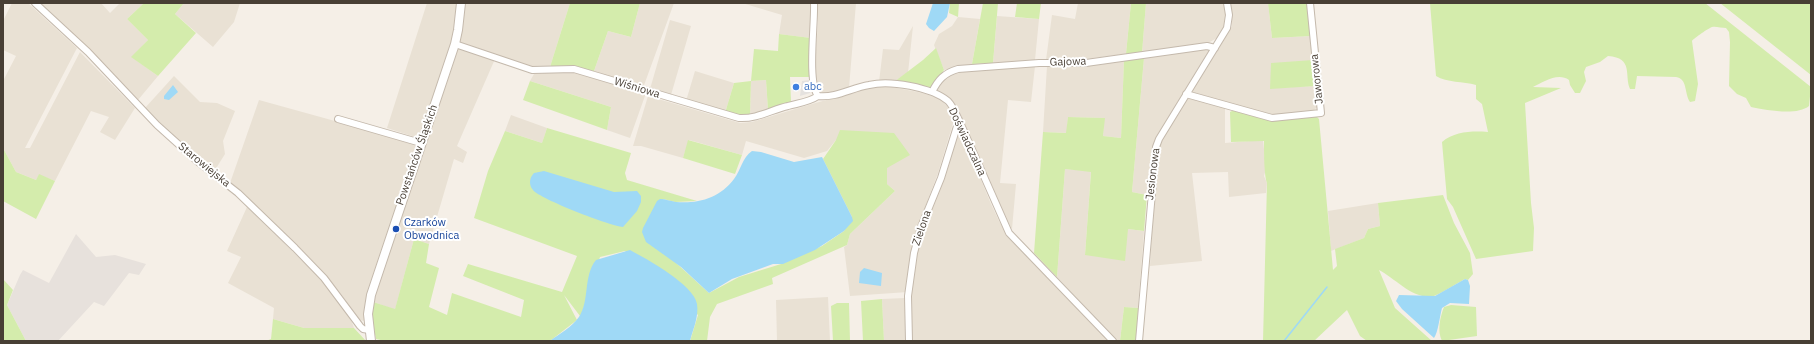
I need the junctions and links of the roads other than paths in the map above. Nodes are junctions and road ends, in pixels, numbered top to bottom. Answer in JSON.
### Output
{"nodes":[{"id":1,"x":34,"y":3,"type":"edge"},
{"id":2,"x":461,"y":3,"type":"edge"},
{"id":3,"x":814,"y":3,"type":"edge"},
{"id":4,"x":1227,"y":3,"type":"edge"},
{"id":5,"x":1310,"y":3,"type":"edge"},
{"id":6,"x":455,"y":44,"type":"junction"},
{"id":7,"x":1215,"y":48,"type":"junction"},
{"id":8,"x":932,"y":92,"type":"junction"},
{"id":9,"x":1186,"y":94,"type":"junction"},
{"id":10,"x":818,"y":96,"type":"junction"},
{"id":11,"x":338,"y":119,"type":"dead end"},
{"id":12,"x":959,"y":120,"type":"junction"},
{"id":13,"x":421,"y":143,"type":"junction"},
{"id":14,"x":369,"y":330,"type":"junction"},
{"id":15,"x":371,"y":341,"type":"edge"},
{"id":16,"x":909,"y":341,"type":"edge"},
{"id":17,"x":1113,"y":341,"type":"edge"},
{"id":18,"x":1139,"y":341,"type":"edge"}],
"edges":[{"from":1,"to":14,"type":"street","name":"Starowiejska"},
{"from":2,"to":6,"type":"street","name":"Powstańców Śląskich"},
{"from":3,"to":10,"type":"street"},
{"from":4,"to":7,"type":"street","name":"Jesionowa"},
{"from":5,"to":9,"type":"street","name":"Jaworowa"},
{"from":6,"to":10,"type":"street","name":"Wiśniowa"},
{"from":6,"to":13,"type":"street","name":"Powstańców Śląskich"},
{"from":7,"to":8,"type":"street","name":"Gajowa"},
{"from":7,"to":9,"type":"street","name":"Jesionowa"},
{"from":8,"to":10,"type":"street","name":"Doświadczalna"},
{"from":8,"to":12,"type":"street","name":"Doświadczalna"},
{"from":9,"to":18,"type":"street","name":"Jesionowa"},
{"from":11,"to":13,"type":"street"},
{"from":12,"to":16,"type":"street","name":"Zielona"},
{"from":12,"to":17,"type":"street","name":"Doświadczalna"},
{"from":13,"to":14,"type":"street","name":"Powstańców Śląskich"},
{"from":14,"to":15,"type":"street","name":"Powstańców Śląskich"}]}
